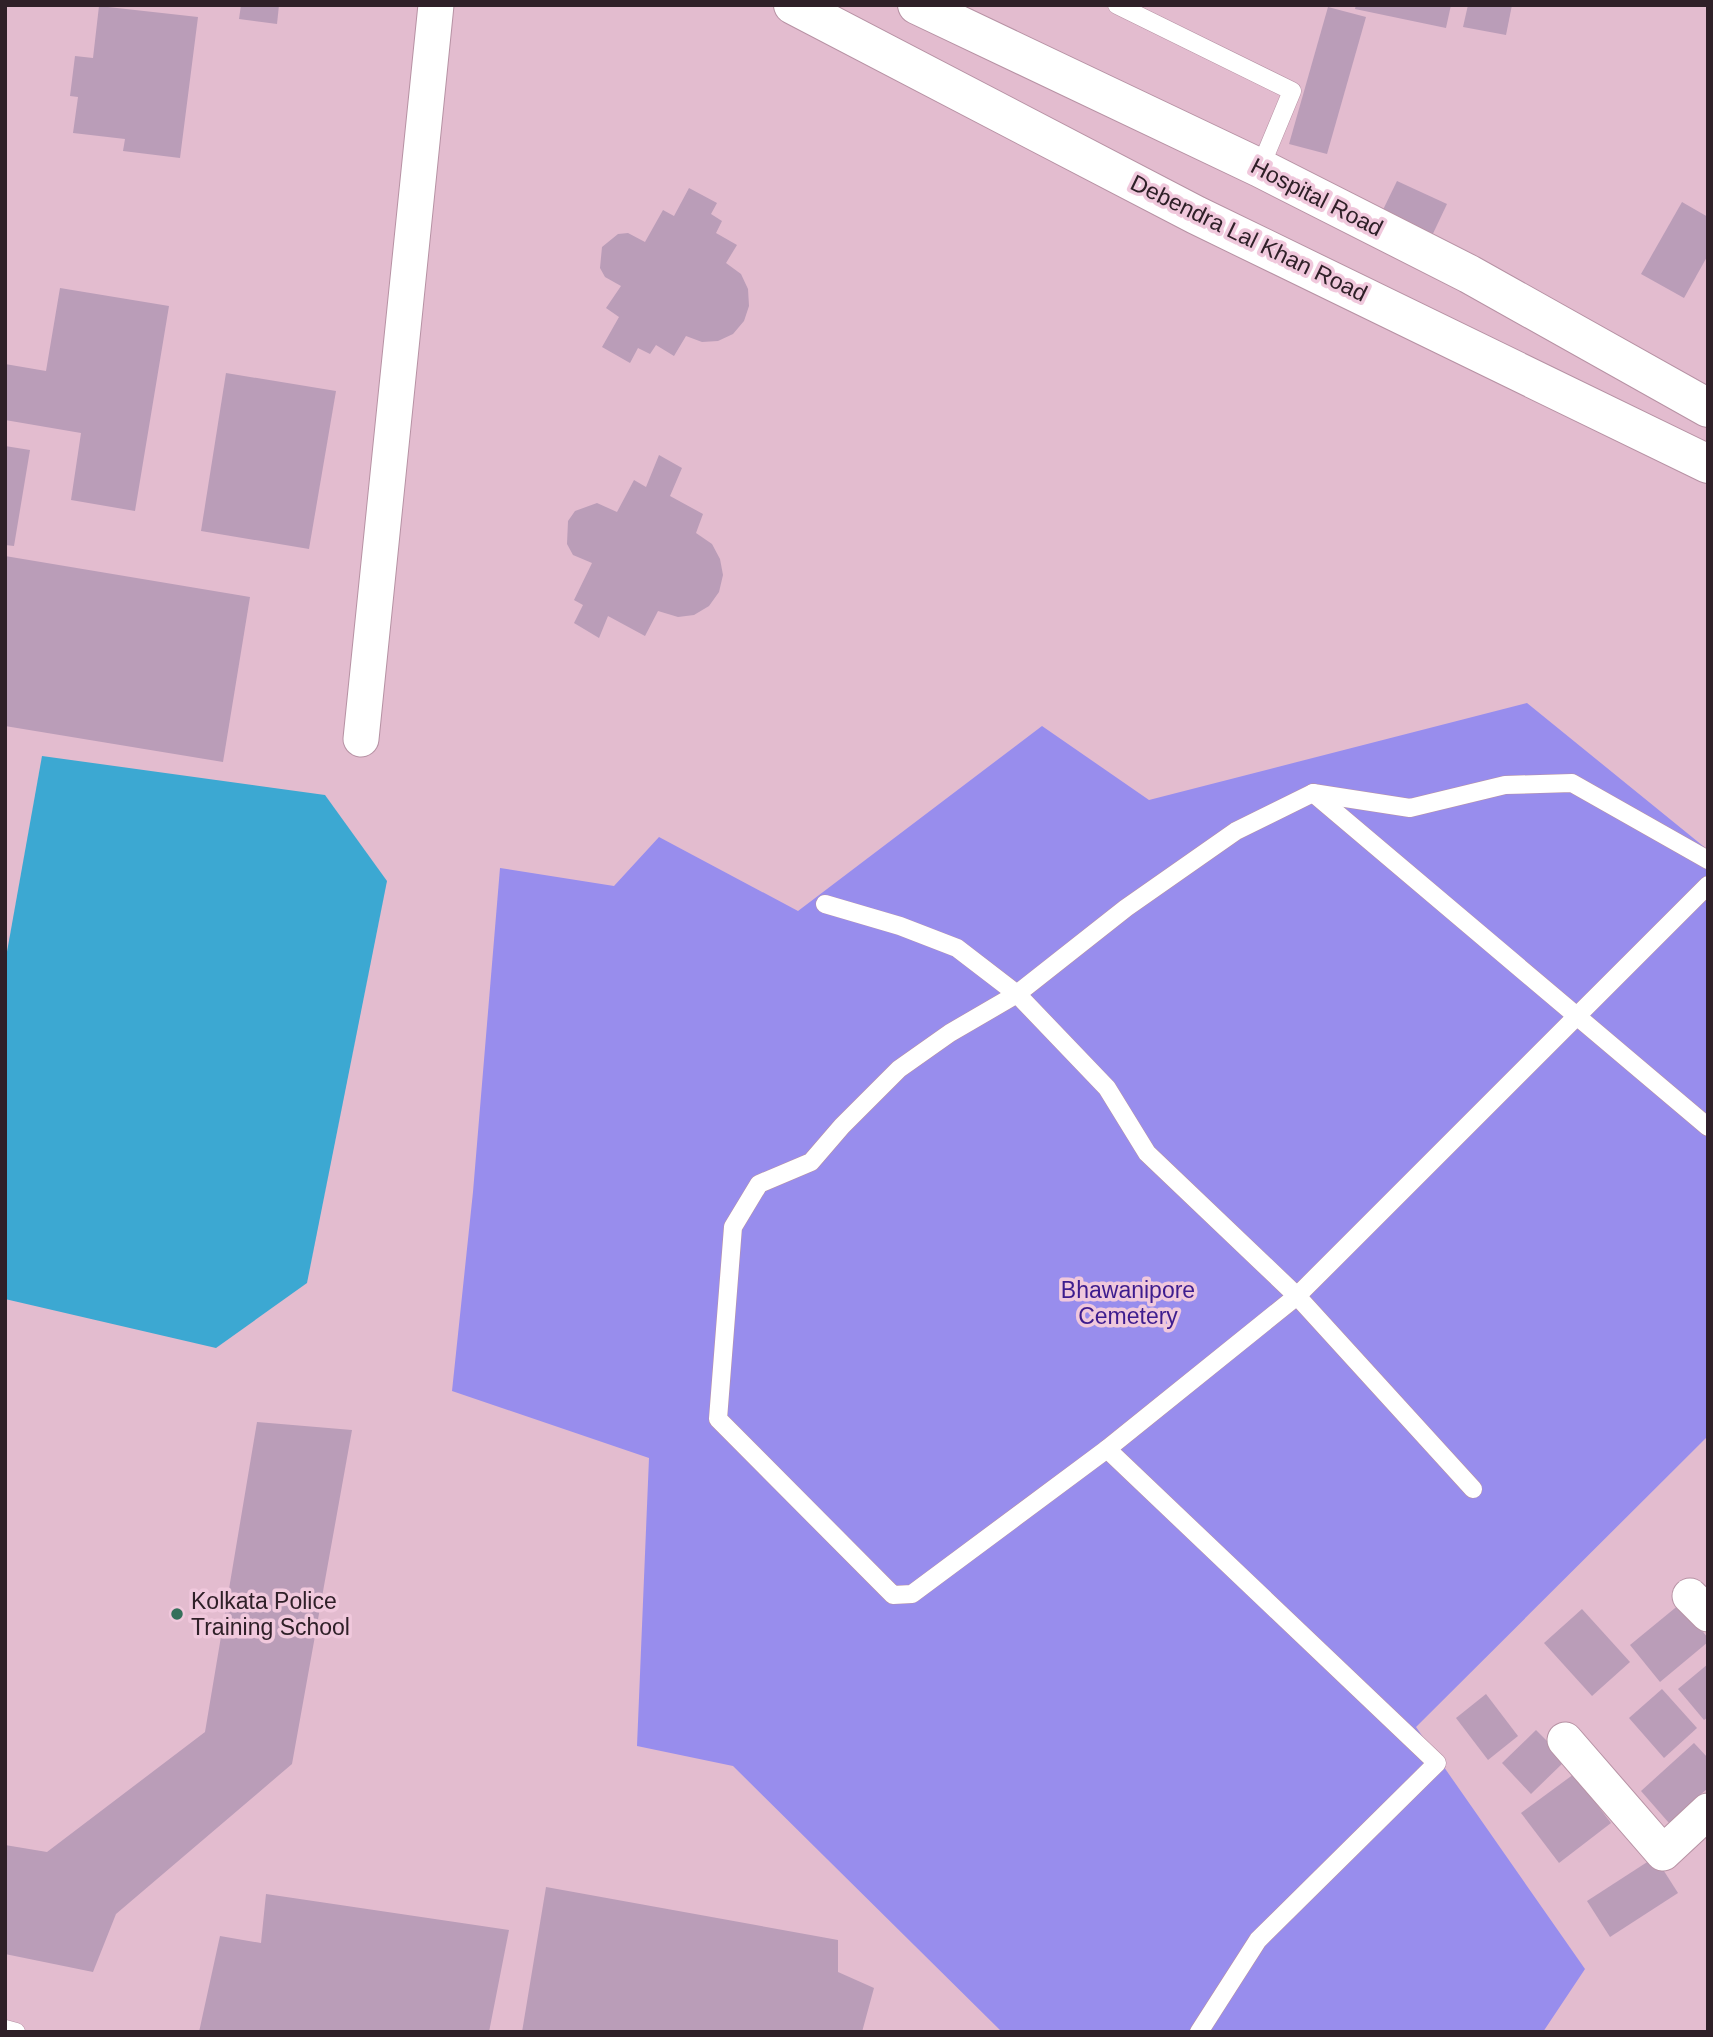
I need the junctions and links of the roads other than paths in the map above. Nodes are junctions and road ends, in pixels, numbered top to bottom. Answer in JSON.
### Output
{"nodes":[{"id":1,"x":436,"y":5,"type":"edge"},
{"id":2,"x":793,"y":5,"type":"edge"},
{"id":3,"x":917,"y":5,"type":"edge"},
{"id":4,"x":1116,"y":5,"type":"edge"},
{"id":5,"x":1260,"y":168,"type":"junction"},
{"id":6,"x":1708,"y":408,"type":"edge"},
{"id":7,"x":1708,"y":464,"type":"edge"},
{"id":8,"x":360,"y":739,"type":"dead end"},
{"id":9,"x":1313,"y":793,"type":"junction"},
{"id":10,"x":1708,"y":860,"type":"edge"},
{"id":11,"x":1708,"y":885,"type":"edge"},
{"id":12,"x":825,"y":904,"type":"dead end"},
{"id":13,"x":1017,"y":994,"type":"junction"},
{"id":14,"x":1577,"y":1018,"type":"junction"},
{"id":15,"x":1708,"y":1127,"type":"edge"},
{"id":16,"x":1297,"y":1296,"type":"junction"},
{"id":17,"x":1107,"y":1449,"type":"junction"},
{"id":18,"x":1473,"y":1489,"type":"dead end"},
{"id":19,"x":1565,"y":1740,"type":"dead end"},
{"id":20,"x":1708,"y":1811,"type":"edge"},
{"id":21,"x":5,"y":2029,"type":"edge"},
{"id":22,"x":16,"y":2032,"type":"edge"},
{"id":23,"x":1199,"y":2032,"type":"edge"}],
"edges":[{"from":1,"to":8,"type":"street"},
{"from":2,"to":7,"type":"main road","name":"Debendra Lal Khan Road"},
{"from":3,"to":5,"type":"main road","name":"Hospital Road"},
{"from":4,"to":5,"type":"lane"},
{"from":5,"to":6,"type":"main road","name":"Hospital Road"},
{"from":9,"to":10,"type":"lane"},
{"from":9,"to":13,"type":"lane"},
{"from":9,"to":14,"type":"lane"},
{"from":11,"to":14,"type":"lane"},
{"from":12,"to":13,"type":"lane"},
{"from":13,"to":16,"type":"lane"},
{"from":13,"to":17,"type":"lane"},
{"from":14,"to":15,"type":"lane"},
{"from":14,"to":16,"type":"lane"},
{"from":16,"to":17,"type":"lane"},
{"from":16,"to":18,"type":"lane"},
{"from":17,"to":23,"type":"lane"},
{"from":19,"to":20,"type":"street"},
{"from":21,"to":22,"type":"lane"}]}
